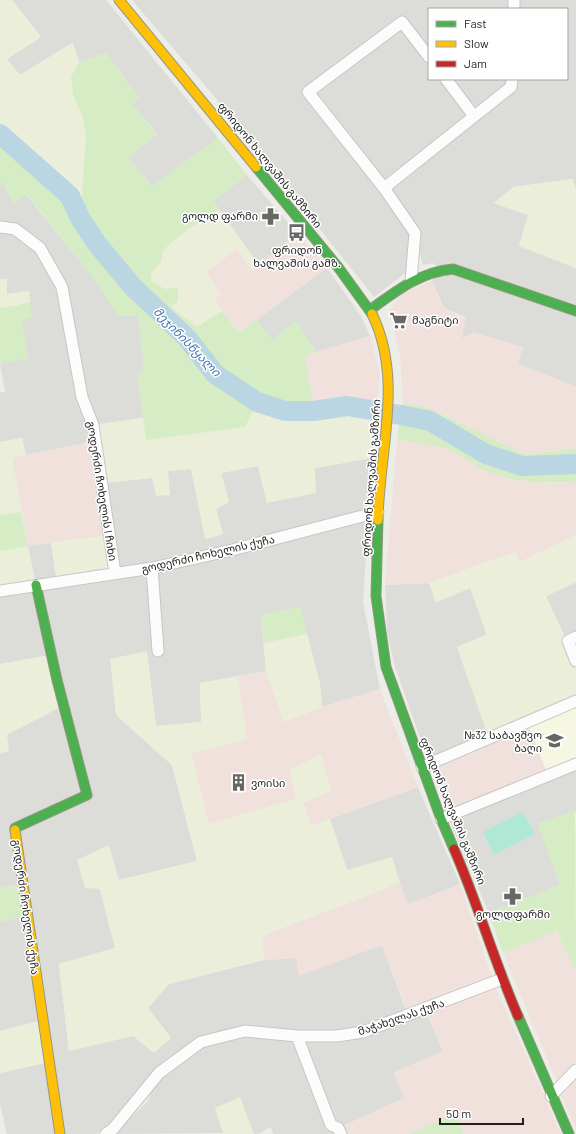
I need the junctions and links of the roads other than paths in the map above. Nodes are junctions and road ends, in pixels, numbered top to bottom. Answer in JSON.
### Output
{"nodes":[{"id":1,"x":119,"y":0,"type":"edge"},
{"id":2,"x":428,"y":56,"type":"edge"},
{"id":3,"x":447,"y":80,"type":"edge"},
{"id":4,"x":512,"y":80,"type":"edge"},
{"id":5,"x":474,"y":116,"type":"junction"},
{"id":6,"x":384,"y":188,"type":"junction"},
{"id":7,"x":0,"y":227,"type":"edge"},
{"id":8,"x":411,"y":281,"type":"junction"},
{"id":9,"x":370,"y":310,"type":"junction"},
{"id":10,"x":576,"y":311,"type":"edge"},
{"id":11,"x":378,"y":512,"type":"junction"},
{"id":12,"x":152,"y":568,"type":"junction"},
{"id":13,"x":115,"y":573,"type":"junction"},
{"id":14,"x":36,"y":585,"type":"junction"},
{"id":15,"x":0,"y":591,"type":"edge"},
{"id":16,"x":576,"y":637,"type":"edge"},
{"id":17,"x":158,"y":651,"type":"dead end"},
{"id":18,"x":576,"y":661,"type":"edge"},
{"id":19,"x":576,"y":701,"type":"edge"},
{"id":20,"x":576,"y":764,"type":"edge"},
{"id":21,"x":422,"y":767,"type":"junction"},
{"id":22,"x":441,"y":819,"type":"junction"},
{"id":23,"x":502,"y":979,"type":"junction"},
{"id":24,"x":297,"y":1036,"type":"junction"},
{"id":25,"x":576,"y":1070,"type":"edge"},
{"id":26,"x":551,"y":1096,"type":"junction"},
{"id":27,"x":60,"y":1134,"type":"edge"},
{"id":28,"x":106,"y":1134,"type":"edge"},
{"id":29,"x":341,"y":1134,"type":"edge"},
{"id":30,"x":569,"y":1134,"type":"edge"}],
"edges":[{"from":1,"to":9,"type":"main road","name":"ფრიდონ ხალვაშის გამზირი"},
{"from":2,"to":6,"type":"street"},
{"from":3,"to":5,"type":"street"},
{"from":4,"to":5,"type":"street"},
{"from":5,"to":6,"type":"street"},
{"from":6,"to":8,"type":"street"},
{"from":7,"to":13,"type":"street","name":"გოდერძი ჩოხელის I ჩიხი"},
{"from":8,"to":9,"type":"main road"},
{"from":8,"to":10,"type":"main road"},
{"from":9,"to":11,"type":"main road","name":"ფრიდონ ხალვაშის გამზირი"},
{"from":11,"to":12,"type":"street","name":"გოდერძი ჩოხელის ქუჩა"},
{"from":11,"to":21,"type":"main road","name":"ფრიდონ ხალვაშის გამზირი"},
{"from":12,"to":13,"type":"street","name":"გოდერძი ჩოხელის ქუჩა"},
{"from":12,"to":17,"type":"street"},
{"from":13,"to":14,"type":"street","name":"გოდერძი ჩოხელის ქუჩა"},
{"from":14,"to":15,"type":"street","name":"გოდერძი ჩოხელის ქუჩა"},
{"from":14,"to":27,"type":"main road","name":"გოდერძი ჩოხელის ქუჩა"},
{"from":16,"to":18,"type":"street"},
{"from":19,"to":21,"type":"street"},
{"from":20,"to":22,"type":"street"},
{"from":21,"to":22,"type":"main road","name":"ფრიდონ ხალვაშის გამზირი"},
{"from":22,"to":23,"type":"main road","name":"ფრიდონ ხალვაშის გამზირი"},
{"from":23,"to":24,"type":"street","name":"მაჭახელას ქუჩა"},
{"from":23,"to":26,"type":"main road","name":"ფრიდონ ხალვაშის გამზირი"},
{"from":24,"to":28,"type":"street","name":"მაჭახელას ქუჩა"},
{"from":24,"to":29,"type":"street"},
{"from":25,"to":26,"type":"street"},
{"from":26,"to":30,"type":"main road","name":"ფრიდონ ხალვაშის გამზირი"}]}
